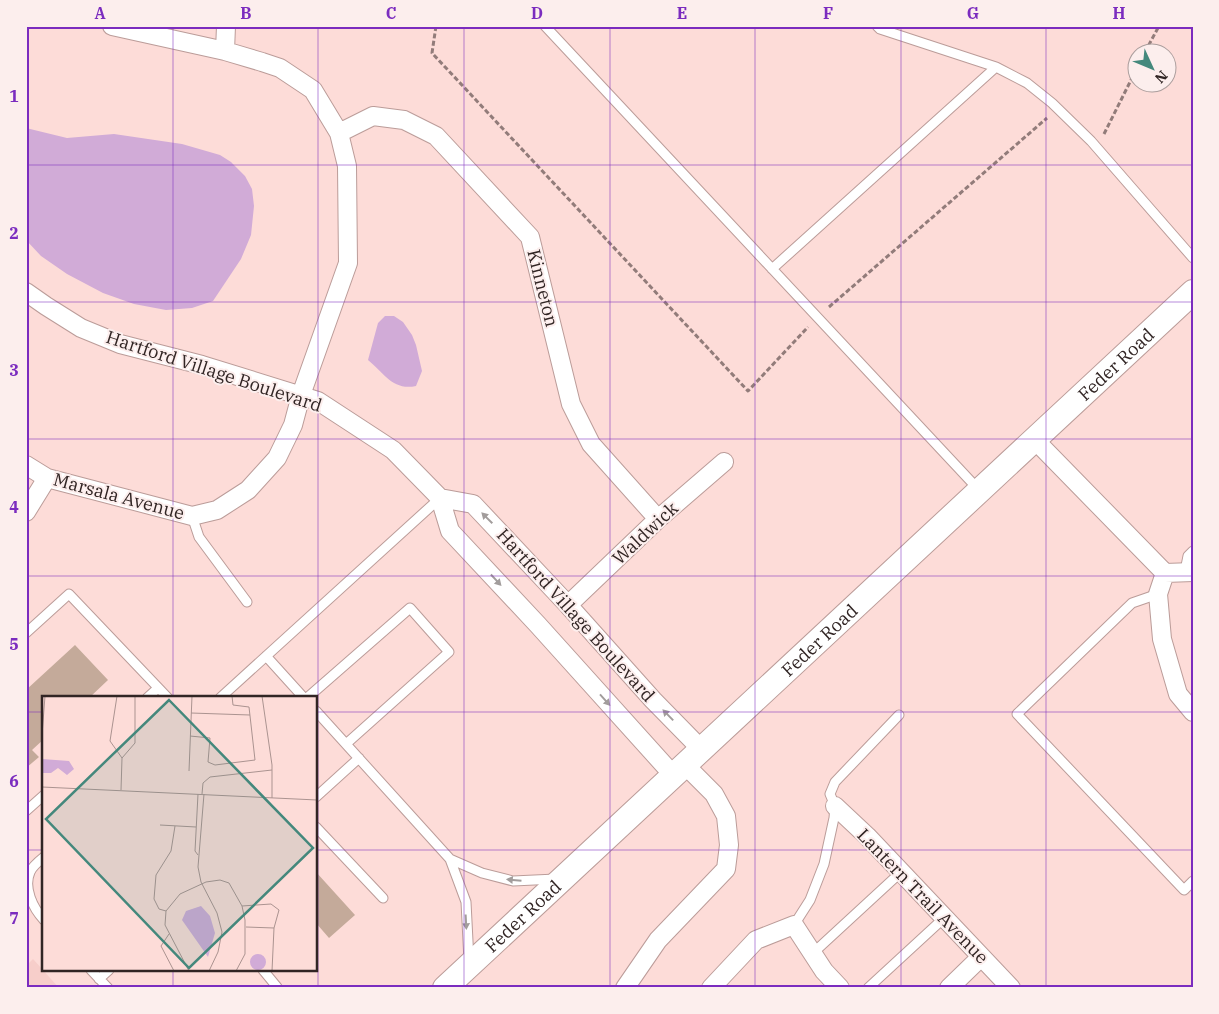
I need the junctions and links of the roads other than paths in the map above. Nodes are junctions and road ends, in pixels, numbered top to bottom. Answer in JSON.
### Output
{"nodes":[{"id":1,"x":112,"y":26,"type":"edge"},
{"id":2,"x":226,"y":26,"type":"edge"},
{"id":3,"x":545,"y":26,"type":"edge"},
{"id":4,"x":877,"y":26,"type":"edge"},
{"id":5,"x":225,"y":51,"type":"junction"},
{"id":6,"x":996,"y":67,"type":"junction"},
{"id":7,"x":339,"y":134,"type":"junction"},
{"id":8,"x":1193,"y":258,"type":"edge"},
{"id":9,"x":772,"y":269,"type":"junction"},
{"id":10,"x":26,"y":292,"type":"edge"},
{"id":11,"x":1193,"y":292,"type":"edge"},
{"id":12,"x":301,"y":396,"type":"junction"},
{"id":13,"x":1034,"y":439,"type":"junction"},
{"id":14,"x":724,"y":462,"type":"dead end"},
{"id":15,"x":26,"y":466,"type":"edge"},
{"id":16,"x":46,"y":478,"type":"junction"},
{"id":17,"x":979,"y":490,"type":"junction"},
{"id":18,"x":440,"y":498,"type":"junction"},
{"id":19,"x":26,"y":512,"type":"edge"},
{"id":20,"x":192,"y":516,"type":"junction"},
{"id":21,"x":658,"y":519,"type":"junction"},
{"id":22,"x":1193,"y":551,"type":"edge"},
{"id":23,"x":1189,"y":571,"type":"edge"},
{"id":24,"x":1164,"y":573,"type":"junction"},
{"id":25,"x":1158,"y":594,"type":"junction"},
{"id":26,"x":248,"y":602,"type":"dead end"},
{"id":27,"x":568,"y":606,"type":"junction"},
{"id":28,"x":26,"y":633,"type":"edge"},
{"id":29,"x":266,"y":656,"type":"junction"},
{"id":30,"x":158,"y":688,"type":"junction"},
{"id":31,"x":149,"y":696,"type":"edge"},
{"id":32,"x":166,"y":696,"type":"edge"},
{"id":33,"x":222,"y":696,"type":"edge"},
{"id":34,"x":303,"y":696,"type":"edge"},
{"id":35,"x":307,"y":696,"type":"edge"},
{"id":36,"x":1193,"y":712,"type":"edge"},
{"id":37,"x":318,"y":713,"type":"edge"},
{"id":38,"x":899,"y":715,"type":"dead end"},
{"id":39,"x":346,"y":744,"type":"junction"},
{"id":40,"x":359,"y":758,"type":"junction"},
{"id":41,"x":687,"y":764,"type":"junction"},
{"id":42,"x":318,"y":795,"type":"edge"},
{"id":43,"x":42,"y":797,"type":"edge"},
{"id":44,"x":835,"y":806,"type":"junction"},
{"id":45,"x":26,"y":811,"type":"edge"},
{"id":46,"x":318,"y":829,"type":"edge"},
{"id":47,"x":42,"y":859,"type":"edge"},
{"id":48,"x":450,"y":859,"type":"junction"},
{"id":49,"x":901,"y":872,"type":"junction"},
{"id":50,"x":563,"y":878,"type":"junction"},
{"id":51,"x":1193,"y":881,"type":"edge"},
{"id":52,"x":382,"y":898,"type":"dead end"},
{"id":53,"x":42,"y":918,"type":"edge"},
{"id":54,"x":944,"y":918,"type":"junction"},
{"id":55,"x":794,"y":925,"type":"junction"},
{"id":56,"x":812,"y":954,"type":"junction"},
{"id":57,"x":981,"y":957,"type":"junction"},
{"id":58,"x":469,"y":966,"type":"junction"},
{"id":59,"x":93,"y":972,"type":"edge"},
{"id":60,"x":107,"y":972,"type":"edge"},
{"id":61,"x":265,"y":972,"type":"edge"},
{"id":62,"x":100,"y":979,"type":"junction"},
{"id":63,"x":277,"y":987,"type":"edge"},
{"id":64,"x":108,"y":988,"type":"edge"},
{"id":65,"x":445,"y":988,"type":"edge"},
{"id":66,"x":625,"y":988,"type":"edge"},
{"id":67,"x":711,"y":988,"type":"edge"},
{"id":68,"x":840,"y":988,"type":"edge"},
{"id":69,"x":868,"y":988,"type":"edge"},
{"id":70,"x":949,"y":988,"type":"edge"},
{"id":71,"x":1011,"y":988,"type":"edge"}],
"edges":[{"from":1,"to":5,"type":"street","name":"Marsala Avenue"},
{"from":2,"to":5,"type":"street"},
{"from":3,"to":9,"type":"lane"},
{"from":4,"to":6,"type":"lane"},
{"from":5,"to":7,"type":"street","name":"Marsala Avenue"},
{"from":6,"to":8,"type":"lane"},
{"from":6,"to":9,"type":"lane"},
{"from":7,"to":12,"type":"street","name":"Marsala Avenue"},
{"from":7,"to":21,"type":"street","name":"Kinneton"},
{"from":9,"to":17,"type":"lane"},
{"from":10,"to":12,"type":"street","name":"Hartford Village Boulevard"},
{"from":11,"to":13,"type":"main road","name":"Feder Road"},
{"from":12,"to":18,"type":"street","name":"Hartford Village Boulevard"},
{"from":12,"to":20,"type":"street","name":"Marsala Avenue"},
{"from":13,"to":17,"type":"main road","name":"Feder Road"},
{"from":13,"to":24,"type":"street"},
{"from":14,"to":21,"type":"street","name":"Waldwick"},
{"from":15,"to":16,"type":"street","name":"Marsala Avenue"},
{"from":16,"to":19,"type":"street"},
{"from":16,"to":20,"type":"street","name":"Marsala Avenue"},
{"from":17,"to":41,"type":"main road","name":"Feder Road"},
{"from":27,"to":18,"type":"street","name":"Hartford Village Boulevard","one_way":true},
{"from":18,"to":29,"type":"lane"},
{"from":18,"to":41,"type":"street","name":"Hartford Village Boulevard","one_way":true},
{"from":20,"to":26,"type":"lane"},
{"from":21,"to":27,"type":"street","name":"Waldwick"},
{"from":22,"to":23,"type":"lane"},
{"from":23,"to":24,"type":"street"},
{"from":24,"to":25,"type":"street"},
{"from":25,"to":36,"type":"street"},
{"from":25,"to":51,"type":"lane"},
{"from":41,"to":27,"type":"street","name":"Hartford Village Boulevard","one_way":true},
{"from":28,"to":30,"type":"lane"},
{"from":29,"to":33,"type":"lane"},
{"from":29,"to":34,"type":"lane"},
{"from":30,"to":31,"type":"lane"},
{"from":30,"to":32,"type":"lane"},
{"from":35,"to":39,"type":"lane"},
{"from":37,"to":39,"type":"lane"},
{"from":38,"to":44,"type":"lane"},
{"from":39,"to":40,"type":"lane"},
{"from":40,"to":42,"type":"lane"},
{"from":40,"to":48,"type":"lane"},
{"from":41,"to":50,"type":"main road","name":"Feder Road"},
{"from":41,"to":66,"type":"street"},
{"from":43,"to":45,"type":"lane"},
{"from":44,"to":49,"type":"street","name":"Lantern Trail Avenue"},
{"from":44,"to":55,"type":"lane"},
{"from":46,"to":52,"type":"lane"},
{"from":47,"to":53,"type":"lane"},
{"from":50,"to":48,"type":"lane","one_way":true},
{"from":48,"to":58,"type":"lane","one_way":true},
{"from":49,"to":54,"type":"street","name":"Lantern Trail Avenue"},
{"from":49,"to":56,"type":"lane"},
{"from":50,"to":58,"type":"main road","name":"Feder Road"},
{"from":54,"to":57,"type":"street","name":"Lantern Trail Avenue"},
{"from":54,"to":69,"type":"lane"},
{"from":55,"to":56,"type":"street"},
{"from":55,"to":67,"type":"street"},
{"from":56,"to":68,"type":"street"},
{"from":57,"to":70,"type":"street"},
{"from":57,"to":71,"type":"street","name":"Lantern Trail Avenue"},
{"from":58,"to":65,"type":"main road","name":"Feder Road"},
{"from":59,"to":62,"type":"lane"},
{"from":60,"to":62,"type":"lane"},
{"from":61,"to":63,"type":"lane"},
{"from":62,"to":64,"type":"lane"}]}
